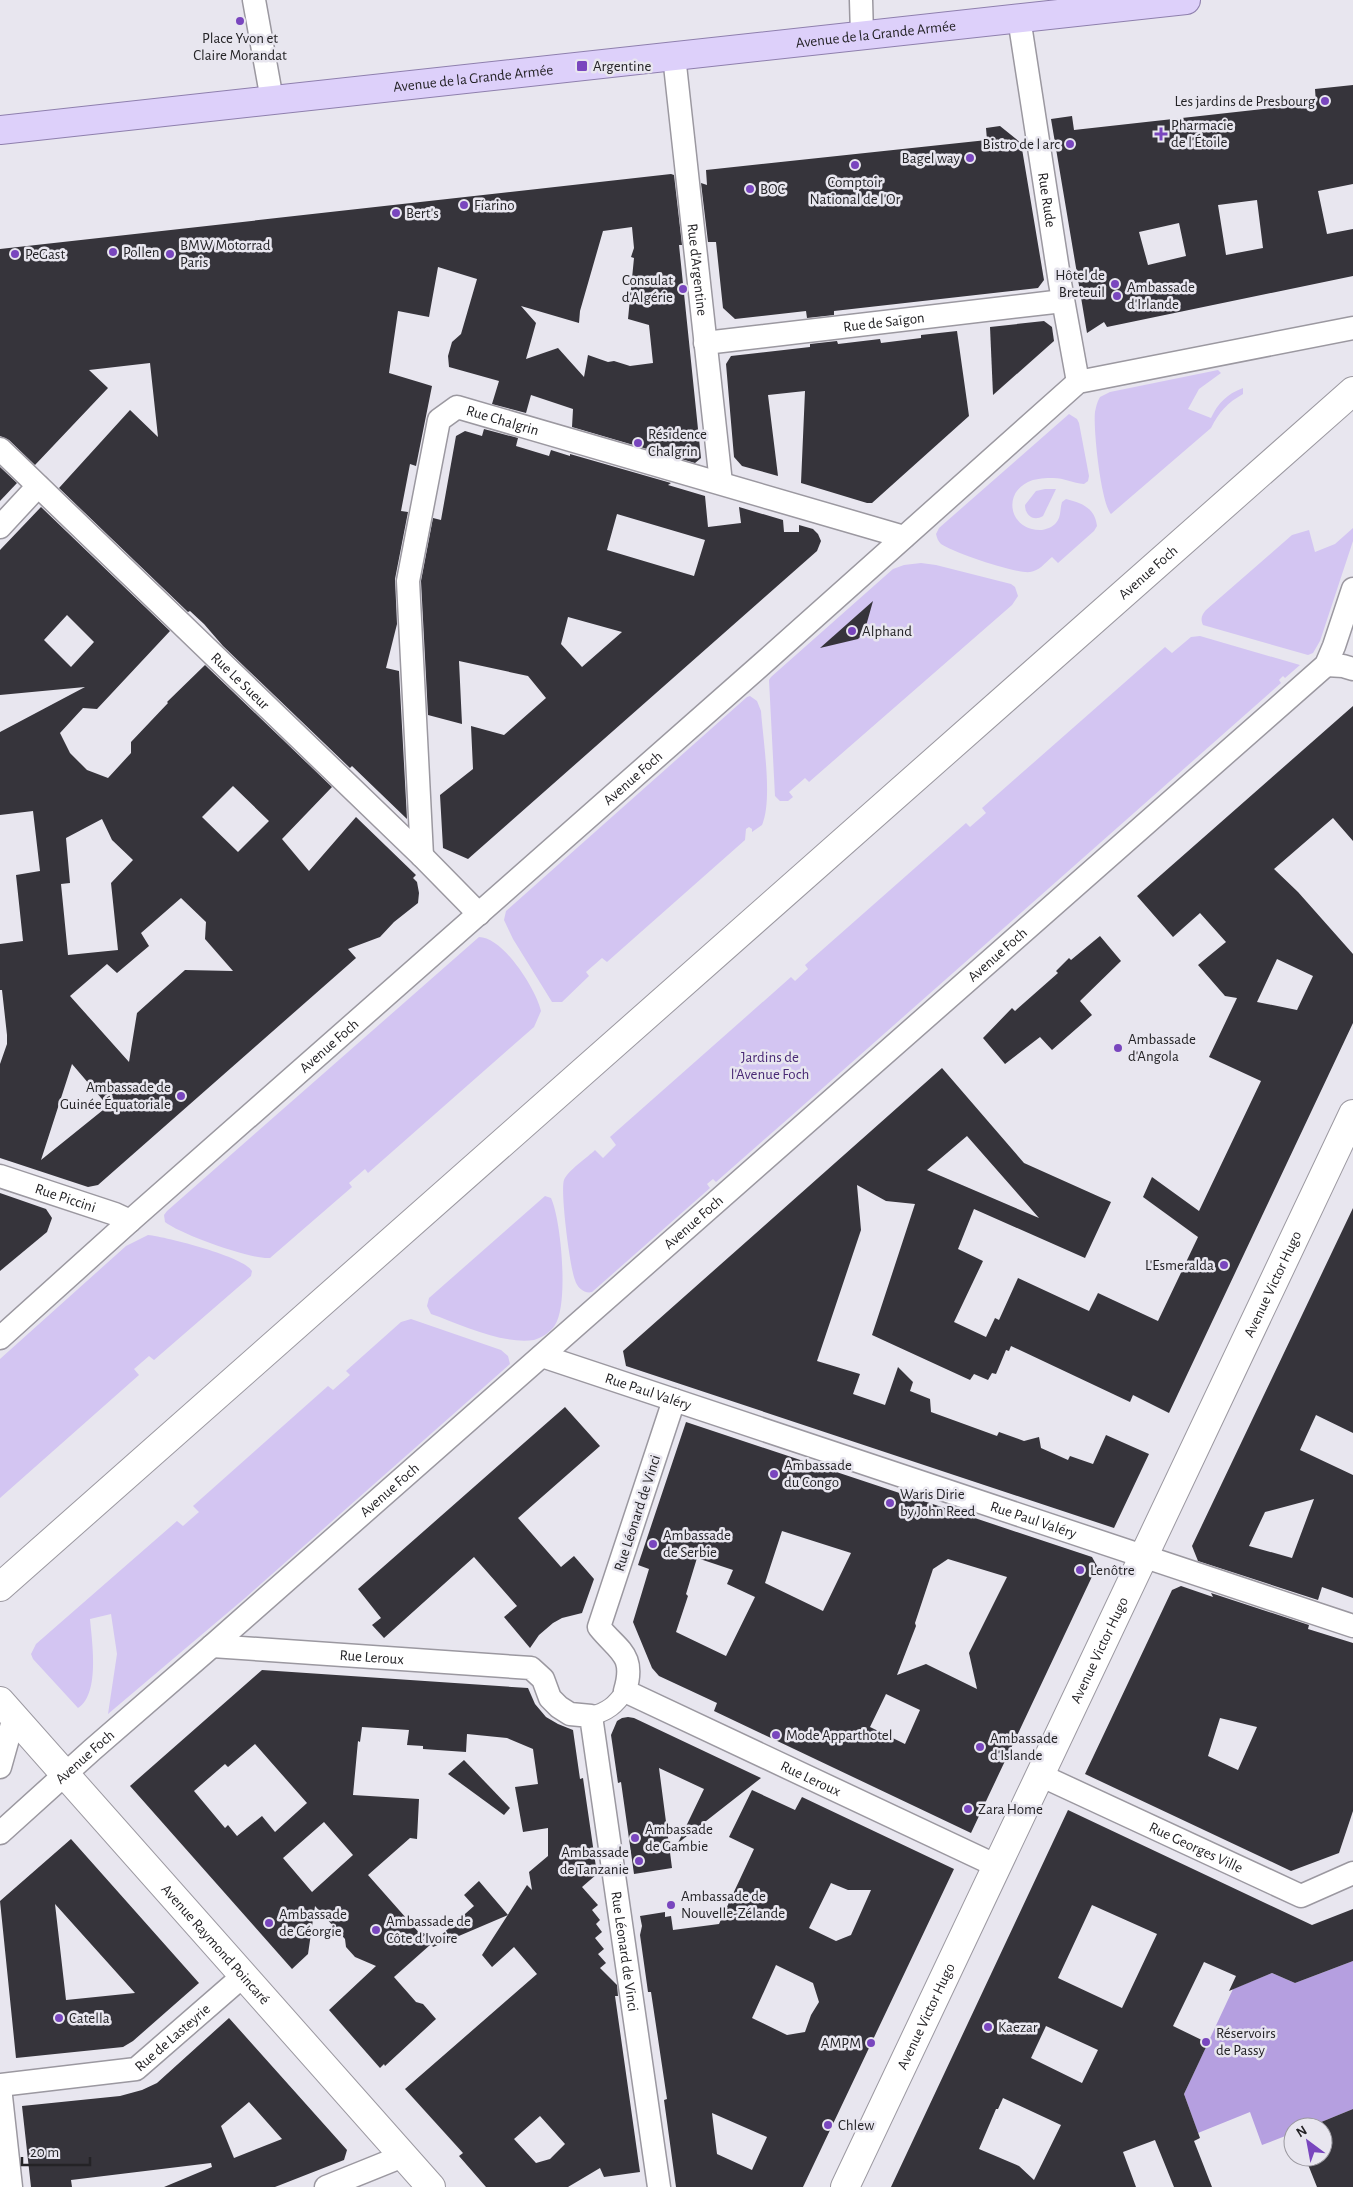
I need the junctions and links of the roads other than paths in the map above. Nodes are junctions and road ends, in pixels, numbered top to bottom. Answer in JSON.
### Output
{"nodes":[{"id":1,"x":861,"y":0,"type":"edge"},
{"id":2,"x":1186,"y":0,"type":"edge"},
{"id":3,"x":253,"y":2,"type":"edge"},
{"id":4,"x":1019,"y":18,"type":"junction"},
{"id":5,"x":862,"y":35,"type":"junction"},
{"id":6,"x":674,"y":56,"type":"junction"},
{"id":7,"x":272,"y":100,"type":"junction"},
{"id":8,"x":0,"y":130,"type":"edge"},
{"id":9,"x":1063,"y":302,"type":"junction"},
{"id":10,"x":1353,"y":328,"type":"edge"},
{"id":11,"x":705,"y":342,"type":"junction"},
{"id":12,"x":1078,"y":382,"type":"junction"},
{"id":13,"x":1353,"y":391,"type":"edge"},
{"id":14,"x":0,"y":449,"type":"edge"},
{"id":15,"x":721,"y":483,"type":"junction"},
{"id":16,"x":38,"y":486,"type":"junction"},
{"id":17,"x":0,"y":527,"type":"edge"},
{"id":18,"x":904,"y":537,"type":"junction"},
{"id":19,"x":1353,"y":588,"type":"edge"},
{"id":20,"x":1326,"y":665,"type":"junction"},
{"id":21,"x":1353,"y":669,"type":"edge"},
{"id":22,"x":422,"y":856,"type":"junction"},
{"id":23,"x":479,"y":914,"type":"junction"},
{"id":24,"x":1353,"y":1114,"type":"edge"},
{"id":25,"x":0,"y":1176,"type":"edge"},
{"id":26,"x":130,"y":1221,"type":"junction"},
{"id":27,"x":0,"y":1338,"type":"edge"},
{"id":28,"x":542,"y":1356,"type":"junction"},
{"id":29,"x":674,"y":1400,"type":"junction"},
{"id":30,"x":1144,"y":1558,"type":"junction"},
{"id":31,"x":0,"y":1587,"type":"edge"},
{"id":32,"x":1353,"y":1626,"type":"edge"},
{"id":33,"x":212,"y":1646,"type":"junction"},
{"id":34,"x":625,"y":1691,"type":"junction"},
{"id":35,"x":7,"y":1709,"type":"edge"},
{"id":36,"x":591,"y":1716,"type":"junction"},
{"id":37,"x":0,"y":1767,"type":"edge"},
{"id":38,"x":64,"y":1775,"type":"junction"},
{"id":39,"x":1040,"y":1776,"type":"junction"},
{"id":40,"x":0,"y":1833,"type":"edge"},
{"id":41,"x":997,"y":1866,"type":"junction"},
{"id":42,"x":1353,"y":1874,"type":"edge"},
{"id":43,"x":243,"y":1976,"type":"junction"},
{"id":44,"x":0,"y":2086,"type":"edge"},
{"id":45,"x":403,"y":2156,"type":"junction"},
{"id":46,"x":11,"y":2187,"type":"edge"},
{"id":47,"x":326,"y":2187,"type":"edge"},
{"id":48,"x":431,"y":2187,"type":"edge"},
{"id":49,"x":659,"y":2187,"type":"edge"},
{"id":50,"x":845,"y":2187,"type":"edge"}],
"edges":[{"from":1,"to":5,"type":"street"},
{"from":2,"to":4,"type":"main road","name":"Avenue de la Grande Armée"},
{"from":3,"to":7,"type":"street"},
{"from":4,"to":5,"type":"main road","name":"Avenue de la Grande Armée"},
{"from":4,"to":9,"type":"street","name":"Rue Rude"},
{"from":5,"to":6,"type":"main road","name":"Avenue de la Grande Armée"},
{"from":6,"to":7,"type":"main road","name":"Avenue de la Grande Armée"},
{"from":6,"to":11,"type":"street","name":"Rue d'Argentine"},
{"from":7,"to":8,"type":"main road","name":"Avenue de la Grande Armée"},
{"from":9,"to":11,"type":"street","name":"Rue de Saïgon"},
{"from":9,"to":12,"type":"street","name":"Rue Rude"},
{"from":10,"to":12,"type":"street"},
{"from":11,"to":15,"type":"street","name":"Rue d'Argentine"},
{"from":12,"to":18,"type":"street","name":"Avenue Foch"},
{"from":13,"to":31,"type":"main road","name":"Avenue Foch"},
{"from":14,"to":16,"type":"street","name":"Rue Le Sueur"},
{"from":15,"to":18,"type":"street","name":"Rue Chalgrin"},
{"from":15,"to":22,"type":"street","name":"Rue Chalgrin"},
{"from":16,"to":17,"type":"street"},
{"from":16,"to":22,"type":"street","name":"Rue Le Sueur"},
{"from":18,"to":23,"type":"street","name":"Avenue Foch"},
{"from":19,"to":20,"type":"street","name":"Avenue Foch"},
{"from":20,"to":21,"type":"street"},
{"from":20,"to":28,"type":"street","name":"Avenue Foch"},
{"from":22,"to":23,"type":"street","name":"Rue Le Sueur"},
{"from":23,"to":26,"type":"street","name":"Avenue Foch"},
{"from":24,"to":30,"type":"main road","name":"Avenue Victor Hugo"},
{"from":25,"to":26,"type":"street","name":"Rue Piccini"},
{"from":26,"to":27,"type":"street","name":"Avenue Foch"},
{"from":28,"to":29,"type":"street","name":"Rue Paul Valéry"},
{"from":28,"to":33,"type":"street","name":"Avenue Foch"},
{"from":29,"to":30,"type":"street","name":"Rue Paul Valéry"},
{"from":29,"to":34,"type":"street","name":"Rue Léonard de Vinci"},
{"from":30,"to":32,"type":"street","name":"Rue Paul Valéry"},
{"from":30,"to":39,"type":"main road","name":"Avenue Victor Hugo"},
{"from":33,"to":36,"type":"street","name":"Rue Leroux"},
{"from":33,"to":38,"type":"street","name":"Avenue Foch"},
{"from":34,"to":36,"type":"street"},
{"from":34,"to":41,"type":"street","name":"Rue Leroux"},
{"from":35,"to":37,"type":"street"},
{"from":35,"to":38,"type":"main road","name":"Avenue Raymond Poincaré"},
{"from":36,"to":49,"type":"street","name":"Rue Léonard de Vinci"},
{"from":38,"to":40,"type":"street","name":"Avenue Foch"},
{"from":38,"to":43,"type":"main road","name":"Avenue Raymond Poincaré"},
{"from":39,"to":41,"type":"main road","name":"Avenue Victor Hugo"},
{"from":39,"to":42,"type":"street","name":"Rue Georges Ville"},
{"from":41,"to":50,"type":"main road","name":"Avenue Victor Hugo"},
{"from":43,"to":44,"type":"street","name":"Rue de Lasteyrie"},
{"from":43,"to":45,"type":"main road","name":"Avenue Raymond Poincaré"},
{"from":44,"to":46,"type":"street"},
{"from":45,"to":47,"type":"street"},
{"from":45,"to":48,"type":"main road","name":"Avenue Raymond Poincaré"}]}
